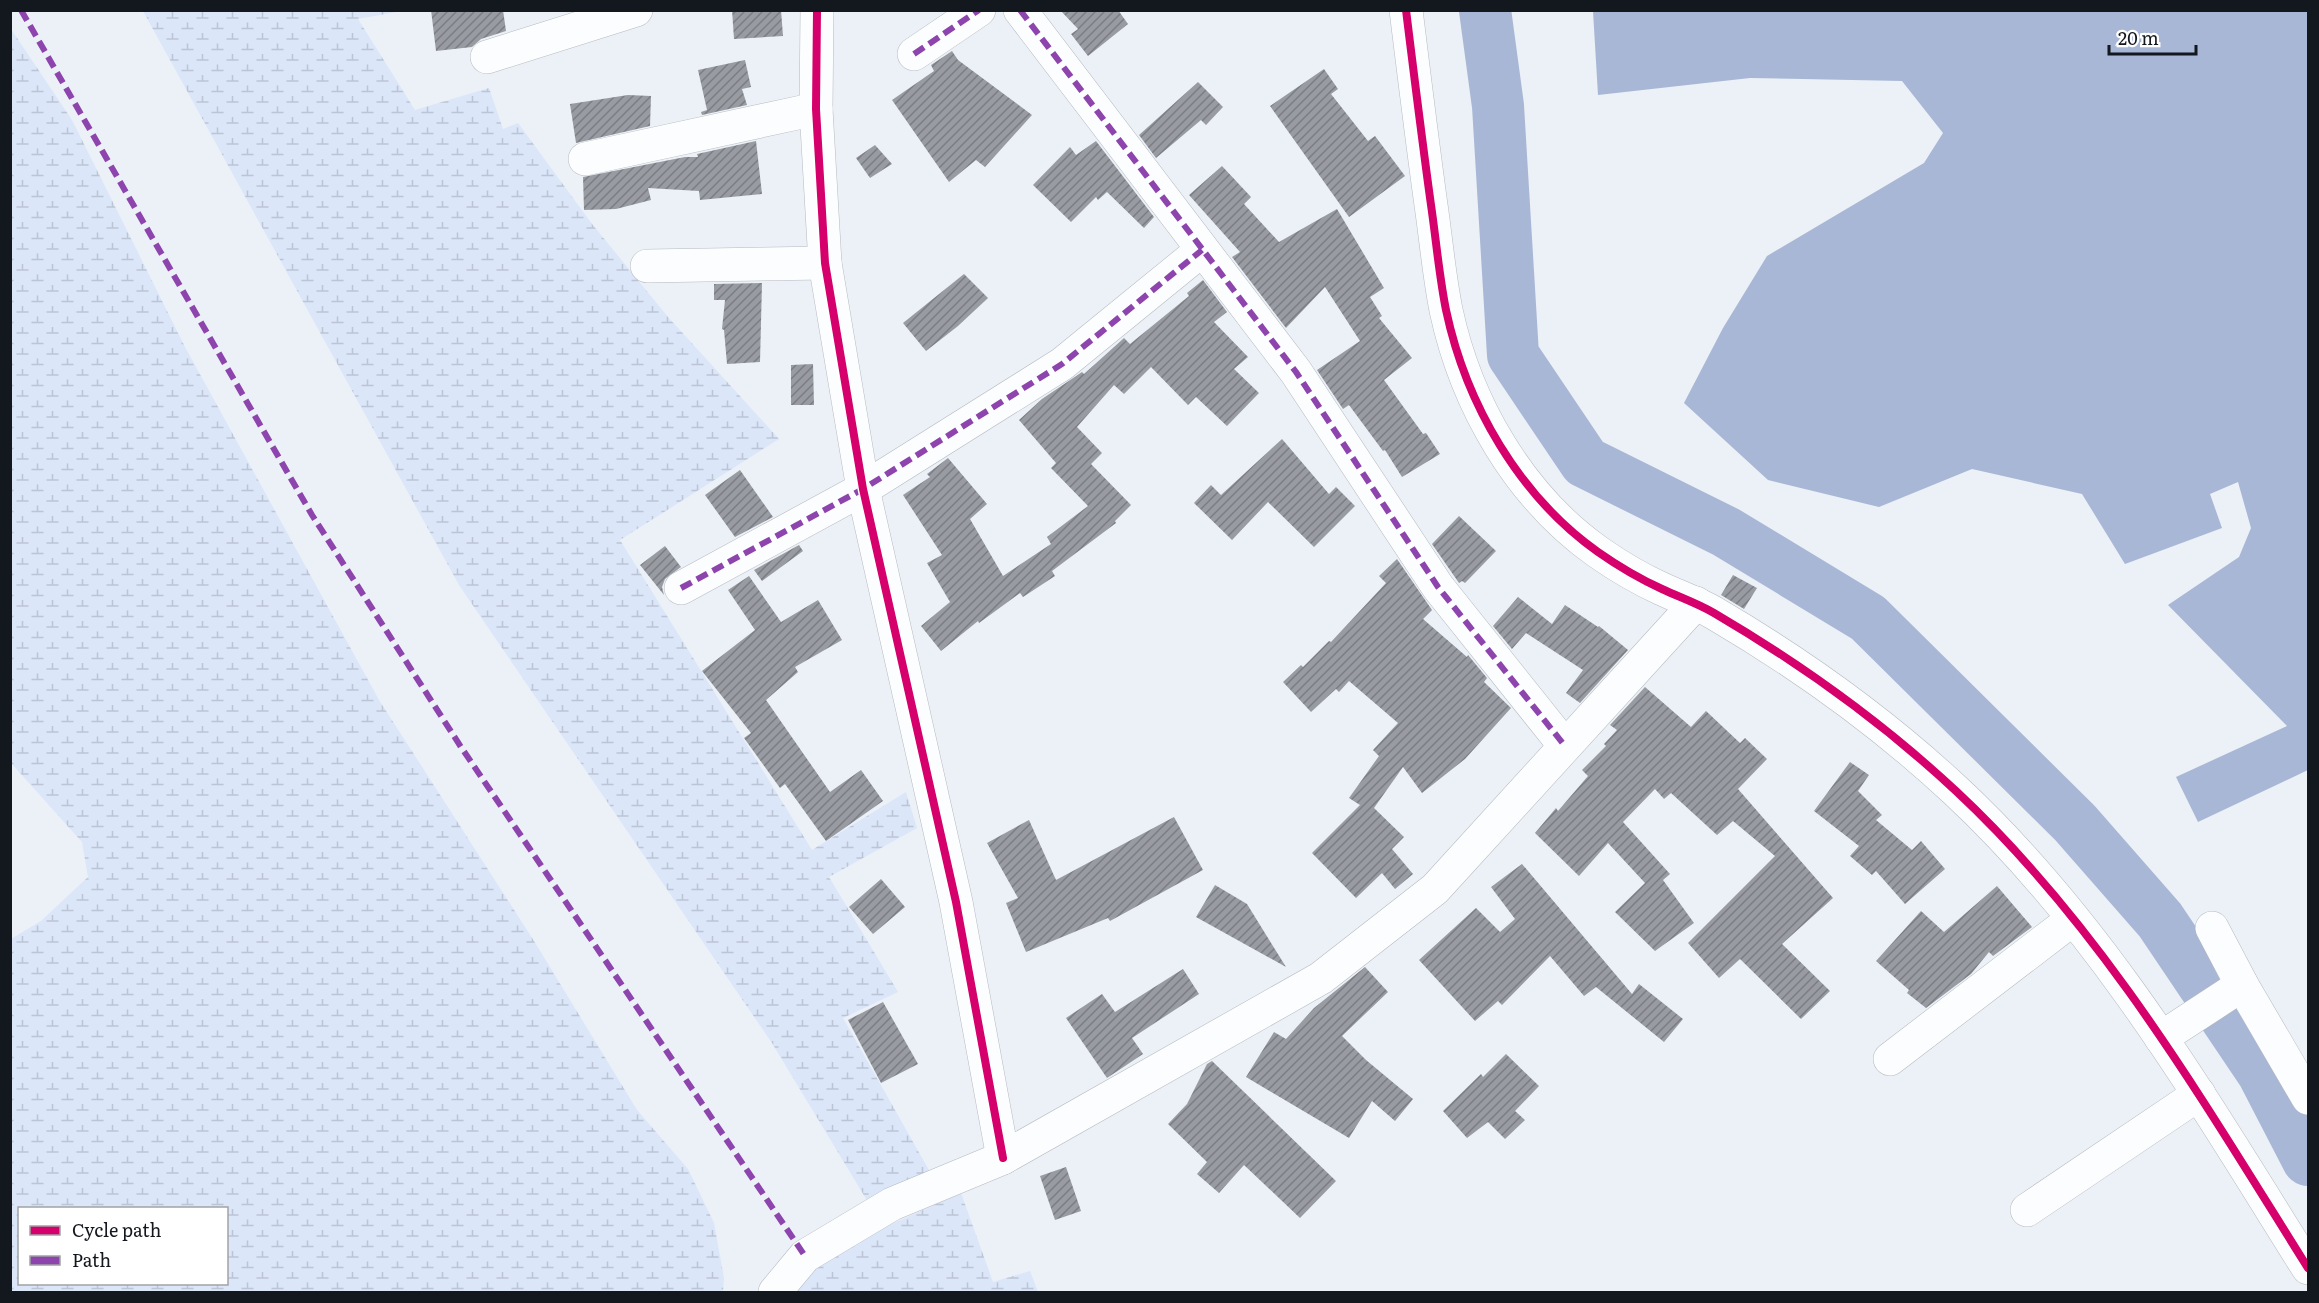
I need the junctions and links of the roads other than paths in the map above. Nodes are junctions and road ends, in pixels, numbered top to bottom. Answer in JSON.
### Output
{"nodes":[{"id":1,"x":636,"y":10,"type":"edge"},
{"id":2,"x":817,"y":10,"type":"edge"},
{"id":3,"x":979,"y":10,"type":"edge"},
{"id":4,"x":1020,"y":10,"type":"edge"},
{"id":5,"x":1406,"y":10,"type":"edge"},
{"id":6,"x":915,"y":54,"type":"dead end"},
{"id":7,"x":487,"y":57,"type":"dead end"},
{"id":8,"x":816,"y":109,"type":"junction"},
{"id":9,"x":585,"y":159,"type":"dead end"},
{"id":10,"x":1202,"y":250,"type":"junction"},
{"id":11,"x":825,"y":263,"type":"junction"},
{"id":12,"x":647,"y":266,"type":"dead end"},
{"id":13,"x":863,"y":489,"type":"junction"},
{"id":14,"x":681,"y":588,"type":"dead end"},
{"id":15,"x":1696,"y":603,"type":"junction"},
{"id":16,"x":1565,"y":746,"type":"junction"},
{"id":17,"x":2073,"y":919,"type":"junction"},
{"id":18,"x":2212,"y":928,"type":"dead end"},
{"id":19,"x":2232,"y":991,"type":"junction"},
{"id":20,"x":2161,"y":1038,"type":"junction"},
{"id":21,"x":1890,"y":1059,"type":"dead end"},
{"id":22,"x":2199,"y":1094,"type":"junction"},
{"id":23,"x":2308,"y":1098,"type":"edge"},
{"id":24,"x":1003,"y":1158,"type":"junction"},
{"id":25,"x":2027,"y":1210,"type":"dead end"},
{"id":26,"x":2308,"y":1268,"type":"edge"},
{"id":27,"x":775,"y":1293,"type":"edge"}],
"edges":[{"from":1,"to":7,"type":"street"},
{"from":2,"to":8,"type":"street"},
{"from":3,"to":6,"type":"street"},
{"from":4,"to":10,"type":"street"},
{"from":5,"to":15,"type":"street"},
{"from":8,"to":9,"type":"street"},
{"from":8,"to":11,"type":"street"},
{"from":10,"to":13,"type":"street"},
{"from":10,"to":16,"type":"street"},
{"from":11,"to":12,"type":"street"},
{"from":11,"to":13,"type":"street"},
{"from":13,"to":14,"type":"street"},
{"from":13,"to":24,"type":"street"},
{"from":15,"to":16,"type":"street"},
{"from":15,"to":17,"type":"street"},
{"from":16,"to":24,"type":"street"},
{"from":17,"to":20,"type":"street"},
{"from":17,"to":21,"type":"street"},
{"from":18,"to":19,"type":"street"},
{"from":19,"to":20,"type":"street"},
{"from":19,"to":23,"type":"street"},
{"from":20,"to":22,"type":"street"},
{"from":22,"to":25,"type":"street"},
{"from":22,"to":26,"type":"street"},
{"from":24,"to":27,"type":"street"}]}
